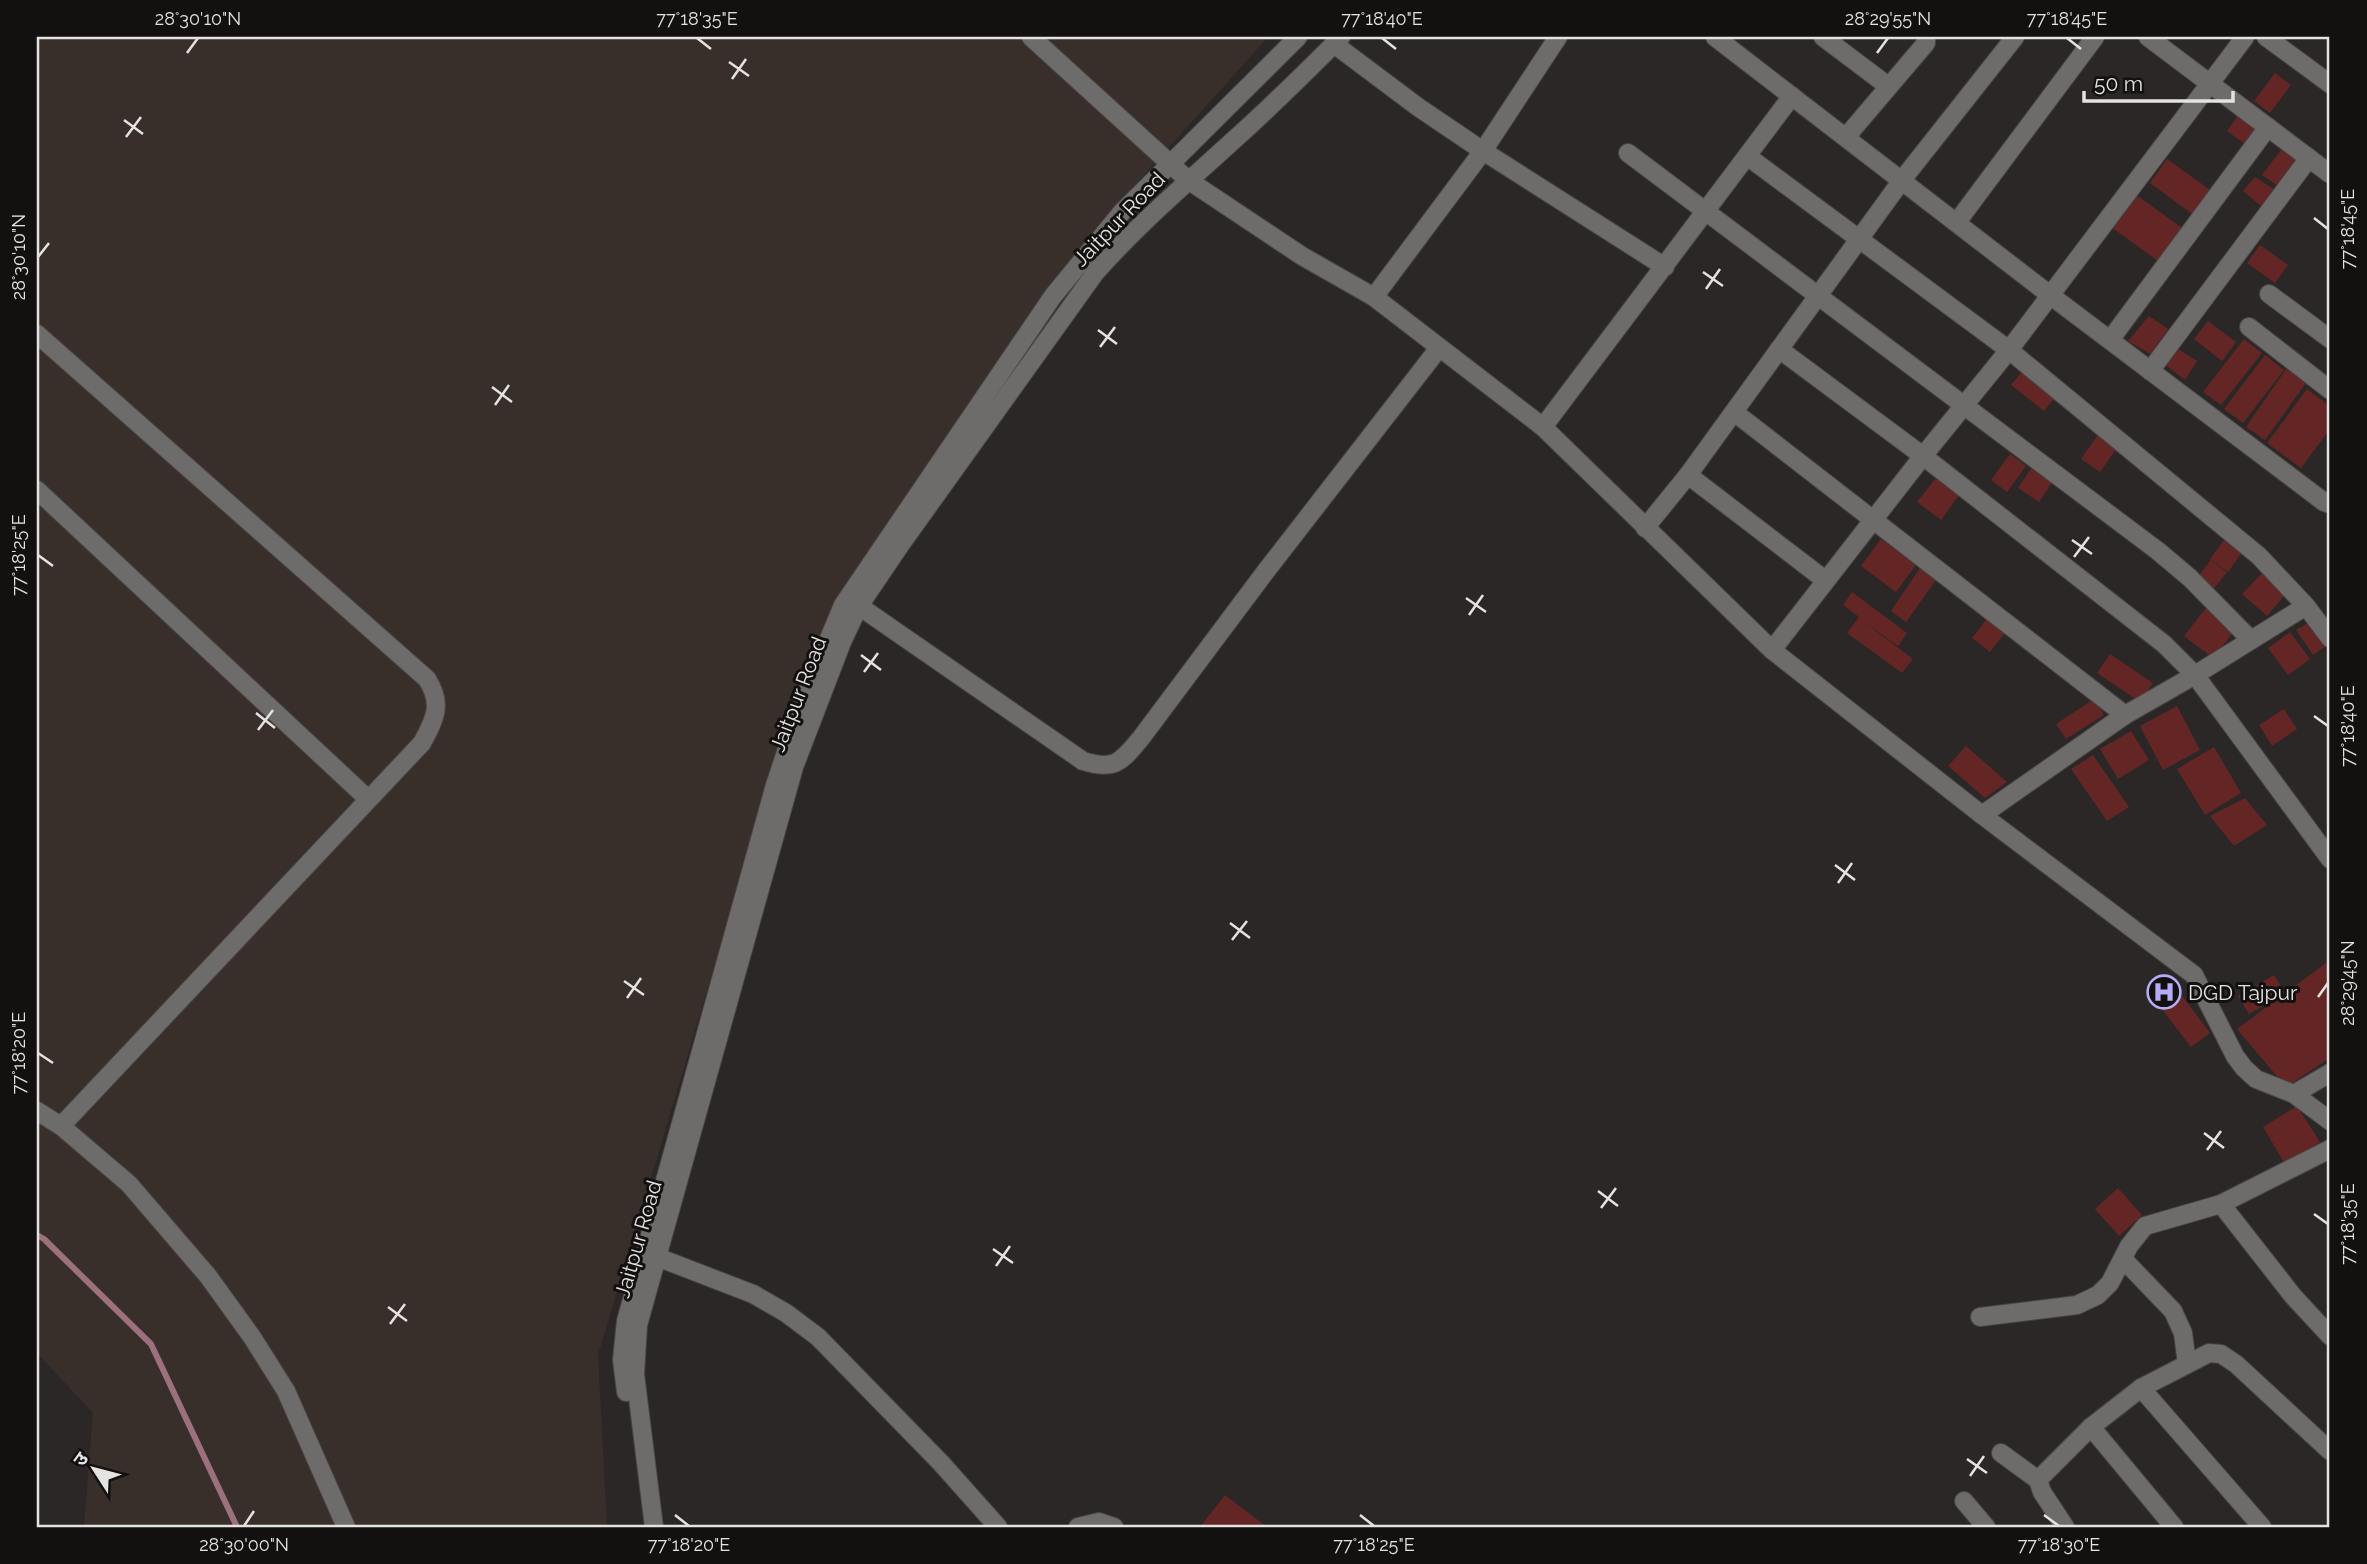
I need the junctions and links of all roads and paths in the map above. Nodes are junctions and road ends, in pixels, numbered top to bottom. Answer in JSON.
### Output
{"nodes":[{"id":1,"x":1031,"y":37,"type":"edge"},
{"id":2,"x":1298,"y":37,"type":"edge"},
{"id":3,"x":1558,"y":37,"type":"edge"},
{"id":4,"x":1715,"y":37,"type":"edge"},
{"id":5,"x":1824,"y":37,"type":"edge"},
{"id":6,"x":1926,"y":37,"type":"edge"},
{"id":7,"x":2015,"y":37,"type":"edge"},
{"id":8,"x":2095,"y":37,"type":"edge"},
{"id":9,"x":2148,"y":37,"type":"edge"},
{"id":10,"x":2245,"y":37,"type":"edge"},
{"id":11,"x":2266,"y":37,"type":"edge"},
{"id":12,"x":1337,"y":40,"type":"edge"},
{"id":13,"x":2211,"y":83,"type":"junction"},
{"id":14,"x":2330,"y":84,"type":"edge"},
{"id":15,"x":1888,"y":86,"type":"junction"},
{"id":16,"x":1793,"y":96,"type":"junction"},
{"id":17,"x":2268,"y":127,"type":"junction"},
{"id":18,"x":1846,"y":137,"type":"junction"},
{"id":19,"x":1483,"y":151,"type":"junction"},
{"id":20,"x":1628,"y":153,"type":"dead end"},
{"id":21,"x":1747,"y":156,"type":"junction"},
{"id":22,"x":2309,"y":158,"type":"junction"},
{"id":23,"x":1169,"y":165,"type":"junction"},
{"id":24,"x":2330,"y":174,"type":"edge"},
{"id":25,"x":1188,"y":180,"type":"junction"},
{"id":26,"x":1902,"y":180,"type":"junction"},
{"id":27,"x":1706,"y":211,"type":"junction"},
{"id":28,"x":1957,"y":222,"type":"junction"},
{"id":29,"x":1859,"y":239,"type":"junction"},
{"id":30,"x":1665,"y":267,"type":"junction"},
{"id":31,"x":2269,"y":294,"type":"dead end"},
{"id":32,"x":1819,"y":295,"type":"junction"},
{"id":33,"x":2050,"y":295,"type":"junction"},
{"id":34,"x":1374,"y":298,"type":"junction"},
{"id":35,"x":2249,"y":327,"type":"dead end"},
{"id":36,"x":37,"y":334,"type":"edge"},
{"id":37,"x":2330,"y":339,"type":"edge"},
{"id":38,"x":2110,"y":340,"type":"junction"},
{"id":39,"x":1439,"y":348,"type":"junction"},
{"id":40,"x":1779,"y":349,"type":"junction"},
{"id":41,"x":2009,"y":351,"type":"junction"},
{"id":42,"x":2150,"y":371,"type":"junction"},
{"id":43,"x":2330,"y":390,"type":"edge"},
{"id":44,"x":1964,"y":405,"type":"junction"},
{"id":45,"x":1734,"y":412,"type":"junction"},
{"id":46,"x":1543,"y":427,"type":"junction"},
{"id":47,"x":1923,"y":456,"type":"junction"},
{"id":48,"x":1688,"y":475,"type":"junction"},
{"id":49,"x":37,"y":490,"type":"edge"},
{"id":50,"x":2330,"y":504,"type":"edge"},
{"id":51,"x":1873,"y":522,"type":"junction"},
{"id":52,"x":1645,"y":528,"type":"junction"},
{"id":53,"x":1825,"y":580,"type":"junction"},
{"id":54,"x":859,"y":606,"type":"junction"},
{"id":55,"x":2305,"y":606,"type":"junction"},
{"id":56,"x":2330,"y":638,"type":"edge"},
{"id":57,"x":2251,"y":640,"type":"junction"},
{"id":58,"x":1772,"y":650,"type":"junction"},
{"id":59,"x":2195,"y":674,"type":"junction"},
{"id":60,"x":2124,"y":715,"type":"junction"},
{"id":61,"x":368,"y":799,"type":"junction"},
{"id":62,"x":1982,"y":815,"type":"junction"},
{"id":63,"x":2330,"y":859,"type":"edge"},
{"id":64,"x":2330,"y":1073,"type":"edge"},
{"id":65,"x":2294,"y":1094,"type":"junction"},
{"id":66,"x":37,"y":1111,"type":"edge"},
{"id":67,"x":2330,"y":1121,"type":"edge"},
{"id":68,"x":61,"y":1126,"type":"junction"},
{"id":69,"x":2330,"y":1149,"type":"edge"},
{"id":70,"x":2221,"y":1204,"type":"junction"},
{"id":71,"x":656,"y":1257,"type":"junction"},
{"id":72,"x":2123,"y":1259,"type":"junction"},
{"id":73,"x":1980,"y":1317,"type":"dead end"},
{"id":74,"x":2330,"y":1336,"type":"edge"},
{"id":75,"x":2187,"y":1364,"type":"junction"},
{"id":76,"x":2141,"y":1388,"type":"junction"},
{"id":77,"x":2091,"y":1427,"type":"junction"},
{"id":78,"x":2330,"y":1451,"type":"edge"},
{"id":79,"x":2001,"y":1453,"type":"dead end"},
{"id":80,"x":2038,"y":1480,"type":"junction"},
{"id":81,"x":1964,"y":1501,"type":"dead end"},
{"id":82,"x":346,"y":1527,"type":"edge"},
{"id":83,"x":643,"y":1527,"type":"edge"},
{"id":84,"x":654,"y":1527,"type":"edge"},
{"id":85,"x":998,"y":1527,"type":"edge"},
{"id":86,"x":1078,"y":1527,"type":"edge"},
{"id":87,"x":1114,"y":1527,"type":"edge"},
{"id":88,"x":1986,"y":1527,"type":"edge"},
{"id":89,"x":2065,"y":1527,"type":"edge"},
{"id":90,"x":2174,"y":1527,"type":"edge"},
{"id":91,"x":2262,"y":1527,"type":"edge"}],
"edges":[{"from":1,"to":23,"type":"street"},
{"from":2,"to":23,"type":"street","name":"Jaitpur Road"},
{"from":3,"to":19,"type":"street"},
{"from":4,"to":16,"type":"street"},
{"from":5,"to":15,"type":"street"},
{"from":6,"to":15,"type":"street"},
{"from":7,"to":26,"type":"street"},
{"from":8,"to":28,"type":"street"},
{"from":9,"to":13,"type":"street"},
{"from":10,"to":13,"type":"street"},
{"from":11,"to":14,"type":"street"},
{"from":12,"to":19,"type":"street"},
{"from":12,"to":25,"type":"street","name":"Jaitpur Road"},
{"from":13,"to":17,"type":"street"},
{"from":13,"to":33,"type":"street"},
{"from":15,"to":18,"type":"street"},
{"from":16,"to":18,"type":"street"},
{"from":16,"to":21,"type":"street"},
{"from":17,"to":22,"type":"street"},
{"from":17,"to":38,"type":"street"},
{"from":18,"to":26,"type":"street"},
{"from":19,"to":30,"type":"street"},
{"from":19,"to":34,"type":"street"},
{"from":20,"to":27,"type":"street"},
{"from":21,"to":27,"type":"street"},
{"from":21,"to":29,"type":"street"},
{"from":22,"to":24,"type":"street"},
{"from":22,"to":42,"type":"street"},
{"from":23,"to":25,"type":"street"},
{"from":23,"to":83,"type":"street","name":"Jaitpur Road"},
{"from":25,"to":34,"type":"street"},
{"from":25,"to":54,"type":"street","name":"Jaitpur Road"},
{"from":26,"to":28,"type":"street"},
{"from":26,"to":29,"type":"street"},
{"from":27,"to":30,"type":"street"},
{"from":27,"to":32,"type":"street"},
{"from":28,"to":33,"type":"street"},
{"from":29,"to":32,"type":"street"},
{"from":29,"to":41,"type":"street"},
{"from":30,"to":46,"type":"street"},
{"from":31,"to":37,"type":"street"},
{"from":32,"to":40,"type":"street"},
{"from":32,"to":44,"type":"street"},
{"from":33,"to":38,"type":"street"},
{"from":33,"to":41,"type":"street"},
{"from":34,"to":39,"type":"street"},
{"from":35,"to":43,"type":"street"},
{"from":36,"to":61,"type":"street"},
{"from":38,"to":42,"type":"street"},
{"from":39,"to":46,"type":"street"},
{"from":39,"to":54,"type":"street"},
{"from":40,"to":45,"type":"street"},
{"from":40,"to":47,"type":"street"},
{"from":41,"to":44,"type":"street"},
{"from":41,"to":55,"type":"street"},
{"from":42,"to":50,"type":"street"},
{"from":44,"to":47,"type":"street"},
{"from":44,"to":57,"type":"street"},
{"from":45,"to":48,"type":"street"},
{"from":45,"to":51,"type":"street"},
{"from":46,"to":52,"type":"street"},
{"from":47,"to":51,"type":"street"},
{"from":47,"to":59,"type":"street"},
{"from":48,"to":52,"type":"street"},
{"from":48,"to":53,"type":"street"},
{"from":49,"to":61,"type":"street"},
{"from":51,"to":53,"type":"street"},
{"from":51,"to":60,"type":"street"},
{"from":52,"to":58,"type":"street"},
{"from":53,"to":58,"type":"street"},
{"from":54,"to":71,"type":"street","name":"Jaitpur Road"},
{"from":55,"to":56,"type":"street"},
{"from":55,"to":57,"type":"street"},
{"from":57,"to":59,"type":"street"},
{"from":58,"to":62,"type":"street"},
{"from":59,"to":60,"type":"street"},
{"from":59,"to":63,"type":"street"},
{"from":60,"to":62,"type":"street"},
{"from":61,"to":68,"type":"street"},
{"from":62,"to":65,"type":"street"},
{"from":64,"to":65,"type":"street"},
{"from":65,"to":67,"type":"street"},
{"from":66,"to":68,"type":"street"},
{"from":68,"to":82,"type":"street"},
{"from":69,"to":70,"type":"street"},
{"from":70,"to":72,"type":"street"},
{"from":70,"to":74,"type":"street"},
{"from":71,"to":84,"type":"street","name":"Jaitpur Road"},
{"from":71,"to":85,"type":"street"},
{"from":72,"to":73,"type":"street"},
{"from":72,"to":75,"type":"street"},
{"from":75,"to":76,"type":"street"},
{"from":75,"to":78,"type":"street"},
{"from":76,"to":77,"type":"street"},
{"from":76,"to":91,"type":"street"},
{"from":77,"to":80,"type":"street"},
{"from":77,"to":90,"type":"street"},
{"from":79,"to":80,"type":"street"},
{"from":80,"to":89,"type":"street"},
{"from":81,"to":88,"type":"street"},
{"from":86,"to":87,"type":"street"}]}
